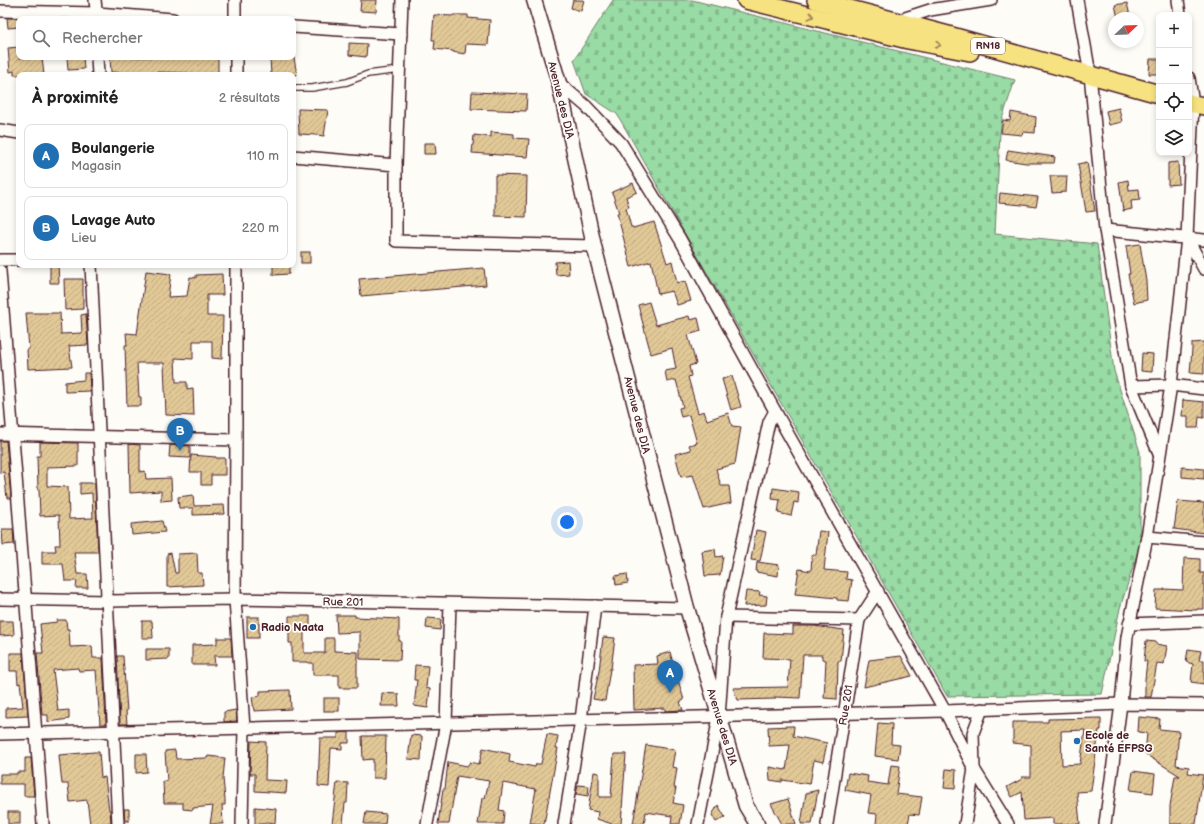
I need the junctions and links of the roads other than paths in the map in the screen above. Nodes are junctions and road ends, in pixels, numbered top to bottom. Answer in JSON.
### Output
{"nodes":[{"id":1,"x":95,"y":0,"type":"edge"},
{"id":2,"x":235,"y":0,"type":"edge"},
{"id":3,"x":402,"y":0,"type":"edge"},
{"id":4,"x":534,"y":0,"type":"edge"},
{"id":5,"x":746,"y":0,"type":"edge"},
{"id":6,"x":816,"y":0,"type":"edge"},
{"id":7,"x":991,"y":0,"type":"edge"},
{"id":8,"x":1077,"y":0,"type":"edge"},
{"id":9,"x":1178,"y":0,"type":"edge"},
{"id":10,"x":930,"y":5,"type":"edge"},
{"id":11,"x":0,"y":11,"type":"edge"},
{"id":12,"x":1180,"y":12,"type":"edge"},
{"id":13,"x":97,"y":16,"type":"edge"},
{"id":14,"x":235,"y":16,"type":"edge"},
{"id":15,"x":894,"y":21,"type":"junction"},
{"id":16,"x":296,"y":28,"type":"edge"},
{"id":17,"x":401,"y":34,"type":"junction"},
{"id":18,"x":97,"y":60,"type":"edge"},
{"id":19,"x":236,"y":60,"type":"edge"},
{"id":20,"x":399,"y":70,"type":"junction"},
{"id":21,"x":98,"y":72,"type":"edge"},
{"id":22,"x":236,"y":72,"type":"edge"},
{"id":23,"x":1090,"y":74,"type":"junction"},
{"id":24,"x":559,"y":83,"type":"junction"},
{"id":25,"x":1190,"y":84,"type":"edge"},
{"id":26,"x":296,"y":88,"type":"edge"},
{"id":27,"x":1156,"y":93,"type":"edge"},
{"id":28,"x":1195,"y":104,"type":"edge"},
{"id":29,"x":0,"y":130,"type":"edge"},
{"id":30,"x":16,"y":133,"type":"edge"},
{"id":31,"x":296,"y":156,"type":"edge"},
{"id":32,"x":396,"y":165,"type":"junction"},
{"id":33,"x":1105,"y":230,"type":"junction"},
{"id":34,"x":1187,"y":238,"type":"junction"},
{"id":35,"x":1204,"y":240,"type":"edge"},
{"id":36,"x":594,"y":246,"type":"junction"},
{"id":37,"x":0,"y":260,"type":"edge"},
{"id":38,"x":16,"y":260,"type":"edge"},
{"id":39,"x":91,"y":268,"type":"edge"},
{"id":40,"x":236,"y":268,"type":"edge"},
{"id":41,"x":1204,"y":269,"type":"edge"},
{"id":42,"x":0,"y":271,"type":"edge"},
{"id":43,"x":1171,"y":385,"type":"junction"},
{"id":44,"x":1131,"y":386,"type":"junction"},
{"id":45,"x":1204,"y":389,"type":"edge"},
{"id":46,"x":775,"y":411,"type":"junction"},
{"id":47,"x":0,"y":434,"type":"edge"},
{"id":48,"x":13,"y":434,"type":"junction"},
{"id":49,"x":100,"y":436,"type":"junction"},
{"id":50,"x":236,"y":440,"type":"junction"},
{"id":51,"x":1159,"y":455,"type":"junction"},
{"id":52,"x":1147,"y":537,"type":"junction"},
{"id":53,"x":1204,"y":542,"type":"edge"},
{"id":54,"x":878,"y":591,"type":"junction"},
{"id":55,"x":0,"y":599,"type":"edge"},
{"id":56,"x":26,"y":600,"type":"junction"},
{"id":57,"x":235,"y":600,"type":"junction"},
{"id":58,"x":108,"y":601,"type":"junction"},
{"id":59,"x":450,"y":604,"type":"junction"},
{"id":60,"x":595,"y":606,"type":"junction"},
{"id":61,"x":687,"y":608,"type":"junction"},
{"id":62,"x":726,"y":617,"type":"junction"},
{"id":63,"x":859,"y":620,"type":"junction"},
{"id":64,"x":1204,"y":621,"type":"edge"},
{"id":65,"x":1129,"y":624,"type":"junction"},
{"id":66,"x":1121,"y":704,"type":"junction"},
{"id":67,"x":1204,"y":705,"type":"edge"},
{"id":68,"x":982,"y":709,"type":"junction"},
{"id":69,"x":945,"y":711,"type":"junction"},
{"id":70,"x":845,"y":714,"type":"junction"},
{"id":71,"x":719,"y":717,"type":"junction"},
{"id":72,"x":581,"y":720,"type":"junction"},
{"id":73,"x":446,"y":723,"type":"junction"},
{"id":74,"x":244,"y":728,"type":"junction"},
{"id":75,"x":114,"y":731,"type":"junction"},
{"id":76,"x":36,"y":733,"type":"junction"},
{"id":77,"x":0,"y":734,"type":"edge"},
{"id":78,"x":974,"y":769,"type":"junction"},
{"id":79,"x":43,"y":824,"type":"edge"},
{"id":80,"x":118,"y":824,"type":"edge"},
{"id":81,"x":242,"y":824,"type":"edge"},
{"id":82,"x":427,"y":824,"type":"edge"},
{"id":83,"x":564,"y":824,"type":"edge"},
{"id":84,"x":698,"y":824,"type":"edge"},
{"id":85,"x":757,"y":824,"type":"edge"},
{"id":86,"x":827,"y":824,"type":"edge"},
{"id":87,"x":965,"y":824,"type":"edge"},
{"id":88,"x":1008,"y":824,"type":"edge"},
{"id":89,"x":1105,"y":824,"type":"edge"}],
"edges":[{"from":1,"to":13,"type":"street"},
{"from":2,"to":14,"type":"street"},
{"from":3,"to":17,"type":"street"},
{"from":4,"to":24,"type":"street","name":"Avenue des DIA"},
{"from":5,"to":23,"type":"main road","number":"RN18","one_way":true},
{"from":6,"to":15,"type":"main road","number":"RN18"},
{"from":7,"to":10,"type":"street"},
{"from":8,"to":23,"type":"street"},
{"from":9,"to":12,"type":"street"},
{"from":10,"to":15,"type":"street"},
{"from":11,"to":13,"type":"street"},
{"from":15,"to":23,"type":"main road","number":"RN18"},
{"from":16,"to":17,"type":"street"},
{"from":17,"to":20,"type":"street"},
{"from":18,"to":21,"type":"street"},
{"from":19,"to":22,"type":"street"},
{"from":20,"to":26,"type":"lane"},
{"from":20,"to":32,"type":"street"},
{"from":23,"to":27,"type":"main road","number":"RN18"},
{"from":23,"to":33,"type":"street"},
{"from":24,"to":36,"type":"street","name":"Avenue des DIA"},
{"from":24,"to":46,"type":"street"},
{"from":25,"to":28,"type":"street"},
{"from":28,"to":34,"type":"street"},
{"from":29,"to":30,"type":"street"},
{"from":31,"to":32,"type":"street"},
{"from":32,"to":36,"type":"street"},
{"from":33,"to":34,"type":"street"},
{"from":33,"to":44,"type":"street"},
{"from":34,"to":35,"type":"street"},
{"from":34,"to":41,"type":"street"},
{"from":34,"to":43,"type":"street"},
{"from":36,"to":61,"type":"street","name":"Avenue des DIA"},
{"from":37,"to":38,"type":"street"},
{"from":39,"to":49,"type":"street"},
{"from":40,"to":50,"type":"street"},
{"from":42,"to":48,"type":"street"},
{"from":43,"to":44,"type":"street"},
{"from":43,"to":45,"type":"street"},
{"from":43,"to":51,"type":"street"},
{"from":44,"to":51,"type":"street"},
{"from":46,"to":54,"type":"street"},
{"from":46,"to":62,"type":"street"},
{"from":47,"to":48,"type":"street"},
{"from":48,"to":49,"type":"street"},
{"from":48,"to":56,"type":"street"},
{"from":49,"to":50,"type":"street"},
{"from":49,"to":58,"type":"street"},
{"from":50,"to":57,"type":"street"},
{"from":51,"to":52,"type":"street"},
{"from":52,"to":53,"type":"street"},
{"from":52,"to":65,"type":"street"},
{"from":54,"to":63,"type":"street","name":"Rue 201"},
{"from":54,"to":69,"type":"street"},
{"from":55,"to":56,"type":"street","name":"Rue 201"},
{"from":56,"to":58,"type":"street","name":"Rue 201"},
{"from":56,"to":76,"type":"street"},
{"from":57,"to":58,"type":"street","name":"Rue 201"},
{"from":57,"to":59,"type":"street","name":"Rue 201"},
{"from":57,"to":74,"type":"street"},
{"from":58,"to":75,"type":"street"},
{"from":59,"to":60,"type":"street","name":"Rue 201"},
{"from":59,"to":73,"type":"street"},
{"from":60,"to":61,"type":"street","name":"Rue 201"},
{"from":60,"to":72,"type":"street"},
{"from":61,"to":71,"type":"street","name":"Avenue des DIA"},
{"from":62,"to":63,"type":"street"},
{"from":62,"to":71,"type":"street"},
{"from":63,"to":70,"type":"street","name":"Rue 201"},
{"from":64,"to":65,"type":"street"},
{"from":65,"to":66,"type":"street"},
{"from":66,"to":67,"type":"street"},
{"from":66,"to":68,"type":"street"},
{"from":66,"to":89,"type":"street"},
{"from":68,"to":69,"type":"street"},
{"from":68,"to":78,"type":"street"},
{"from":69,"to":70,"type":"street"},
{"from":69,"to":78,"type":"street"},
{"from":70,"to":71,"type":"street"},
{"from":70,"to":86,"type":"street","name":"Rue 201"},
{"from":71,"to":72,"type":"street"},
{"from":71,"to":84,"type":"street"},
{"from":71,"to":85,"type":"street","name":"Avenue des DIA"},
{"from":72,"to":73,"type":"street"},
{"from":72,"to":83,"type":"street"},
{"from":73,"to":74,"type":"street"},
{"from":73,"to":82,"type":"street"},
{"from":74,"to":75,"type":"street"},
{"from":74,"to":81,"type":"street"},
{"from":75,"to":76,"type":"street"},
{"from":75,"to":80,"type":"street"},
{"from":76,"to":77,"type":"street"},
{"from":76,"to":79,"type":"street"},
{"from":78,"to":87,"type":"street"},
{"from":78,"to":88,"type":"street"}]}
